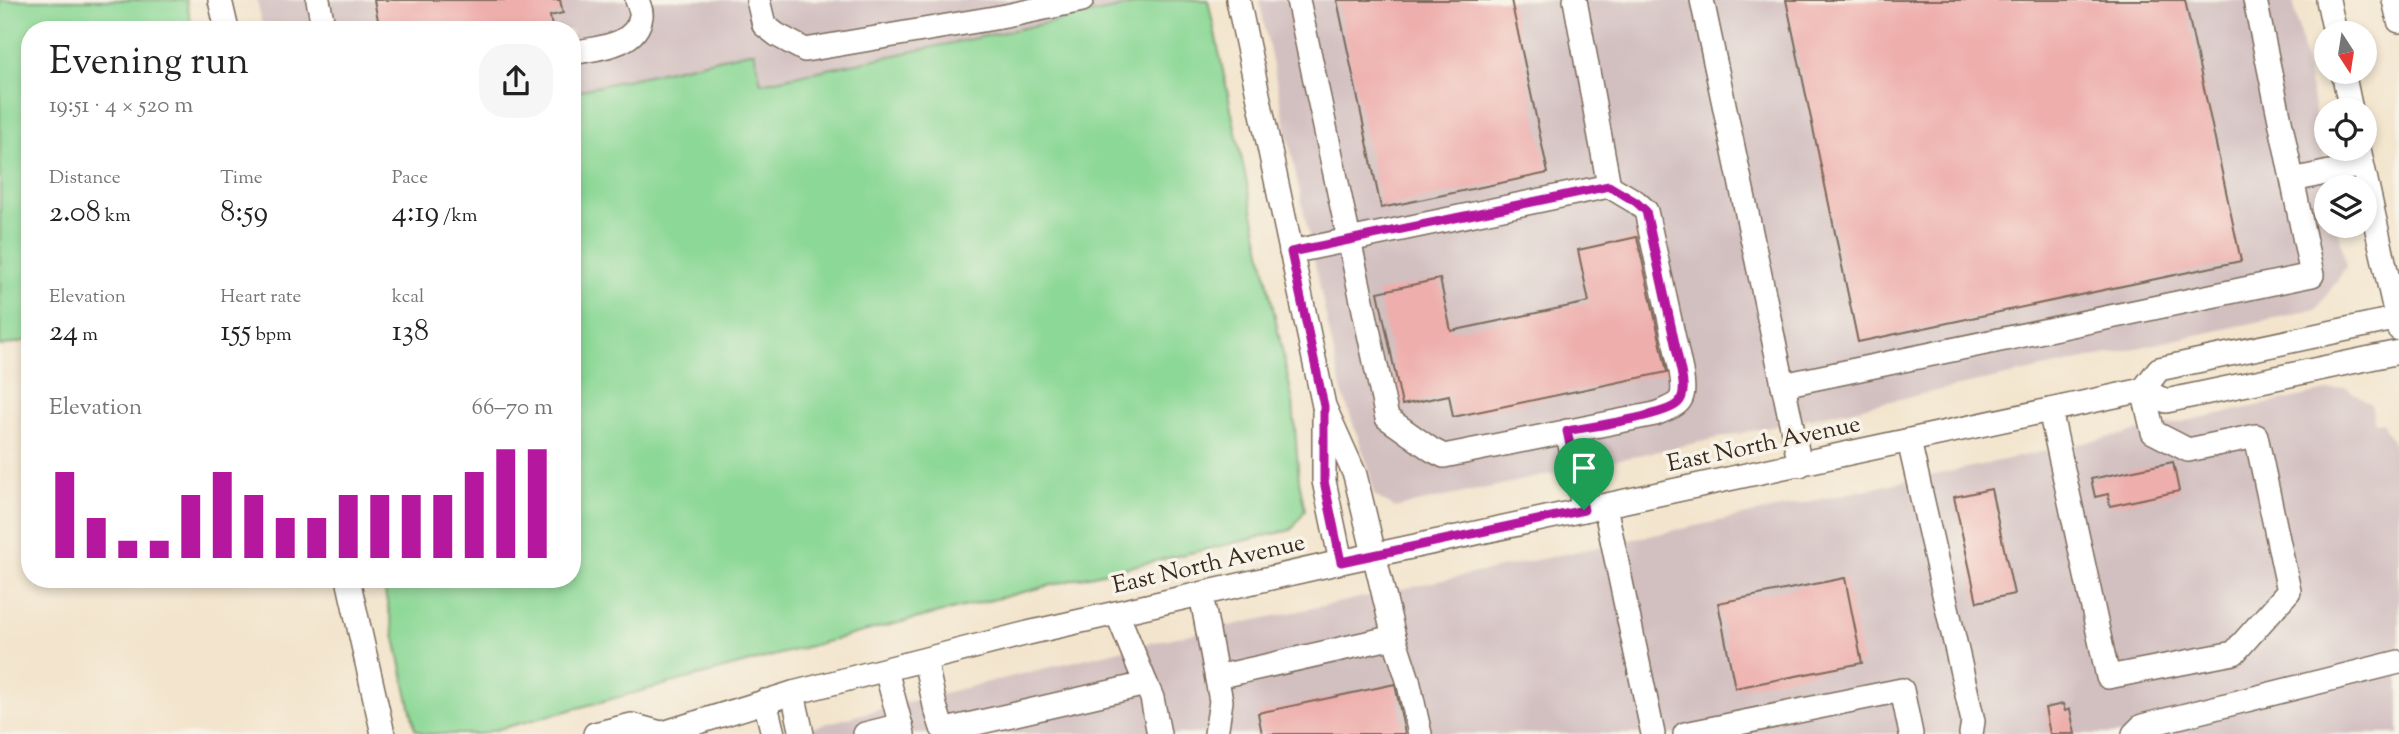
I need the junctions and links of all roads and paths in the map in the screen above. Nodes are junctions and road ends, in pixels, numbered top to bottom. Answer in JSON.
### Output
{"nodes":[{"id":1,"x":220,"y":0,"type":"edge"},
{"id":2,"x":318,"y":0,"type":"edge"},
{"id":3,"x":638,"y":0,"type":"edge"},
{"id":4,"x":758,"y":0,"type":"edge"},
{"id":5,"x":1082,"y":0,"type":"edge"},
{"id":6,"x":1238,"y":0,"type":"edge"},
{"id":7,"x":1298,"y":0,"type":"edge"},
{"id":8,"x":1574,"y":0,"type":"edge"},
{"id":9,"x":1702,"y":0,"type":"edge"},
{"id":10,"x":2255,"y":0,"type":"edge"},
{"id":11,"x":2328,"y":0,"type":"edge"},
{"id":12,"x":2394,"y":0,"type":"edge"},
{"id":13,"x":976,"y":10,"type":"edge"},
{"id":14,"x":225,"y":21,"type":"edge"},
{"id":15,"x":322,"y":21,"type":"edge"},
{"id":16,"x":2332,"y":21,"type":"edge"},
{"id":17,"x":2399,"y":21,"type":"edge"},
{"id":18,"x":581,"y":51,"type":"edge"},
{"id":19,"x":2348,"y":161,"type":"edge"},
{"id":20,"x":2361,"y":161,"type":"edge"},
{"id":21,"x":2293,"y":180,"type":"junction"},
{"id":22,"x":1609,"y":186,"type":"junction"},
{"id":23,"x":1349,"y":240,"type":"junction"},
{"id":24,"x":1291,"y":252,"type":"junction"},
{"id":25,"x":2398,"y":322,"type":"edge"},
{"id":26,"x":2399,"y":352,"type":"edge"},
{"id":27,"x":1783,"y":385,"type":"junction"},
{"id":28,"x":2143,"y":390,"type":"junction"},
{"id":29,"x":1324,"y":406,"type":"junction"},
{"id":30,"x":2050,"y":410,"type":"junction"},
{"id":31,"x":1567,"y":431,"type":"junction"},
{"id":32,"x":1909,"y":441,"type":"junction"},
{"id":33,"x":1800,"y":465,"type":"junction"},
{"id":34,"x":1595,"y":508,"type":"junction"},
{"id":35,"x":1374,"y":555,"type":"junction"},
{"id":36,"x":1341,"y":562,"type":"junction"},
{"id":37,"x":350,"y":588,"type":"edge"},
{"id":38,"x":1201,"y":594,"type":"junction"},
{"id":39,"x":1117,"y":613,"type":"junction"},
{"id":40,"x":1394,"y":637,"type":"junction"},
{"id":41,"x":925,"y":660,"type":"junction"},
{"id":42,"x":2399,"y":662,"type":"edge"},
{"id":43,"x":886,"y":670,"type":"junction"},
{"id":44,"x":1217,"y":677,"type":"junction"},
{"id":45,"x":1146,"y":684,"type":"junction"},
{"id":46,"x":793,"y":693,"type":"junction"},
{"id":47,"x":765,"y":701,"type":"junction"},
{"id":48,"x":723,"y":724,"type":"edge"},
{"id":49,"x":902,"y":729,"type":"edge"},
{"id":50,"x":661,"y":733,"type":"edge"},
{"id":51,"x":383,"y":734,"type":"edge"},
{"id":52,"x":595,"y":734,"type":"edge"},
{"id":53,"x":773,"y":734,"type":"edge"},
{"id":54,"x":802,"y":734,"type":"edge"},
{"id":55,"x":865,"y":734,"type":"edge"},
{"id":56,"x":1160,"y":734,"type":"edge"},
{"id":57,"x":1216,"y":734,"type":"edge"},
{"id":58,"x":1420,"y":734,"type":"edge"},
{"id":59,"x":1653,"y":734,"type":"edge"},
{"id":60,"x":1685,"y":734,"type":"edge"},
{"id":61,"x":1911,"y":734,"type":"edge"},
{"id":62,"x":1971,"y":734,"type":"edge"},
{"id":63,"x":2134,"y":734,"type":"edge"}],
"edges":[{"from":1,"to":14,"type":"street"},
{"from":2,"to":15,"type":"street"},
{"from":3,"to":18,"type":"street"},
{"from":4,"to":13,"type":"street"},
{"from":5,"to":13,"type":"street"},
{"from":6,"to":24,"type":"street"},
{"from":7,"to":23,"type":"street"},
{"from":8,"to":22,"type":"street"},
{"from":9,"to":27,"type":"street"},
{"from":10,"to":21,"type":"street"},
{"from":11,"to":16,"type":"street"},
{"from":12,"to":17,"type":"street"},
{"from":19,"to":21,"type":"street"},
{"from":20,"to":25,"type":"street"},
{"from":21,"to":27,"type":"street"},
{"from":22,"to":23,"type":"street"},
{"from":22,"to":31,"type":"street"},
{"from":23,"to":24,"type":"street"},
{"from":23,"to":31,"type":"street"},
{"from":24,"to":29,"type":"street"},
{"from":25,"to":28,"type":"street"},
{"from":26,"to":28,"type":"street","name":"East North Avenue"},
{"from":27,"to":33,"type":"street"},
{"from":28,"to":30,"type":"street","name":"East North Avenue"},
{"from":28,"to":30,"type":"street"},
{"from":29,"to":35,"type":"street"},
{"from":29,"to":36,"type":"street"},
{"from":30,"to":32,"type":"street","name":"East North Avenue"},
{"from":31,"to":34,"type":"street"},
{"from":32,"to":33,"type":"street","name":"East North Avenue"},
{"from":32,"to":62,"type":"street"},
{"from":33,"to":34,"type":"street","name":"East North Avenue"},
{"from":34,"to":35,"type":"street","name":"East North Avenue"},
{"from":34,"to":59,"type":"street"},
{"from":35,"to":36,"type":"street","name":"East North Avenue"},
{"from":35,"to":40,"type":"street"},
{"from":36,"to":38,"type":"street","name":"East North Avenue"},
{"from":37,"to":51,"type":"street"},
{"from":38,"to":39,"type":"street","name":"East North Avenue"},
{"from":38,"to":44,"type":"street"},
{"from":39,"to":41,"type":"street","name":"East North Avenue"},
{"from":39,"to":45,"type":"street"},
{"from":40,"to":44,"type":"street"},
{"from":40,"to":58,"type":"street"},
{"from":41,"to":43,"type":"street","name":"East North Avenue"},
{"from":41,"to":45,"type":"street"},
{"from":42,"to":63,"type":"street"},
{"from":43,"to":46,"type":"street","name":"East North Avenue"},
{"from":43,"to":49,"type":"street"},
{"from":44,"to":57,"type":"street"},
{"from":45,"to":56,"type":"street"},
{"from":46,"to":47,"type":"street","name":"East North Avenue"},
{"from":46,"to":54,"type":"street"},
{"from":47,"to":48,"type":"street","name":"East North Avenue"},
{"from":47,"to":53,"type":"street"},
{"from":48,"to":50,"type":"street","name":"East North Avenue"},
{"from":49,"to":55,"type":"street"},
{"from":50,"to":52,"type":"street","name":"East North Avenue"},
{"from":60,"to":61,"type":"street"}]}
